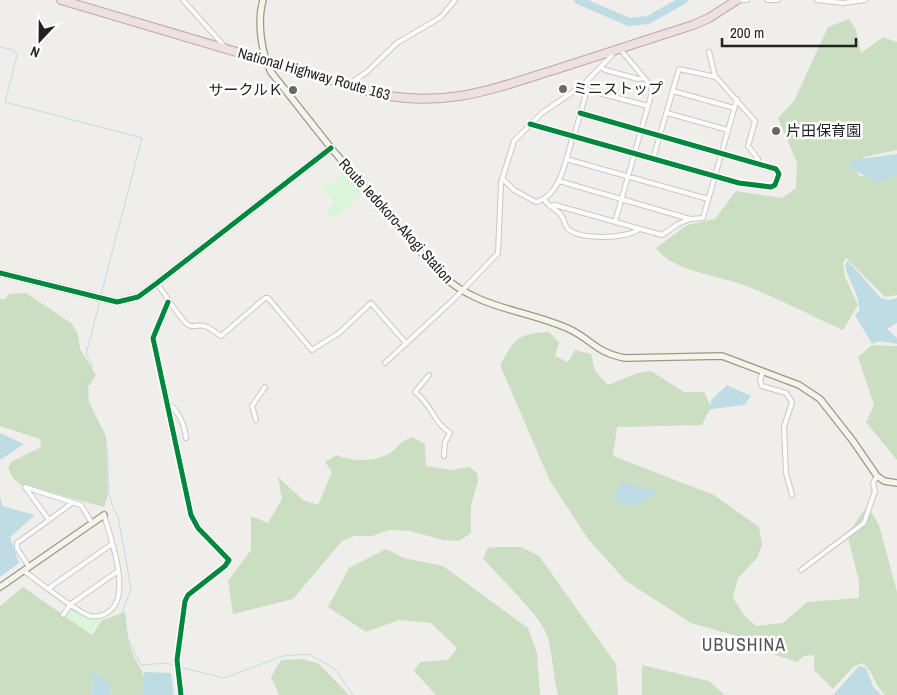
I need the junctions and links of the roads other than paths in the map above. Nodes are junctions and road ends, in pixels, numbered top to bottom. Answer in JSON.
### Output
{"nodes":[{"id":1,"x":61,"y":0,"type":"edge"},
{"id":2,"x":183,"y":0,"type":"edge"},
{"id":3,"x":263,"y":0,"type":"edge"},
{"id":4,"x":455,"y":0,"type":"edge"},
{"id":5,"x":737,"y":0,"type":"edge"},
{"id":6,"x":747,"y":0,"type":"edge"},
{"id":7,"x":767,"y":0,"type":"edge"},
{"id":8,"x":778,"y":0,"type":"edge"},
{"id":9,"x":817,"y":0,"type":"edge"},
{"id":10,"x":865,"y":0,"type":"edge"},
{"id":11,"x":227,"y":50,"type":"junction"},
{"id":12,"x":616,"y":50,"type":"junction"},
{"id":13,"x":709,"y":52,"type":"dead end"},
{"id":14,"x":266,"y":61,"type":"junction"},
{"id":15,"x":601,"y":67,"type":"junction"},
{"id":16,"x":644,"y":78,"type":"junction"},
{"id":17,"x":716,"y":78,"type":"junction"},
{"id":18,"x":348,"y":85,"type":"junction"},
{"id":19,"x":583,"y":85,"type":"junction"},
{"id":20,"x":587,"y":90,"type":"junction"},
{"id":21,"x":672,"y":91,"type":"junction"},
{"id":22,"x":737,"y":99,"type":"junction"},
{"id":23,"x":648,"y":106,"type":"junction"},
{"id":24,"x":734,"y":108,"type":"junction"},
{"id":25,"x":580,"y":113,"type":"junction"},
{"id":26,"x":667,"y":113,"type":"junction"},
{"id":27,"x":530,"y":124,"type":"junction"},
{"id":28,"x":641,"y":130,"type":"junction"},
{"id":29,"x":728,"y":130,"type":"junction"},
{"id":30,"x":573,"y":136,"type":"junction"},
{"id":31,"x":660,"y":136,"type":"junction"},
{"id":32,"x":331,"y":148,"type":"junction"},
{"id":33,"x":634,"y":153,"type":"junction"},
{"id":34,"x":721,"y":153,"type":"junction"},
{"id":35,"x":566,"y":159,"type":"junction"},
{"id":36,"x":653,"y":159,"type":"junction"},
{"id":37,"x":758,"y":164,"type":"junction"},
{"id":38,"x":628,"y":176,"type":"junction"},
{"id":39,"x":715,"y":176,"type":"junction"},
{"id":40,"x":502,"y":178,"type":"junction"},
{"id":41,"x":559,"y":181,"type":"junction"},
{"id":42,"x":621,"y":199,"type":"junction"},
{"id":43,"x":708,"y":199,"type":"junction"},
{"id":44,"x":545,"y":200,"type":"junction"},
{"id":45,"x":550,"y":206,"type":"junction"},
{"id":46,"x":690,"y":219,"type":"junction"},
{"id":47,"x":615,"y":222,"type":"junction"},
{"id":48,"x":639,"y":229,"type":"junction"},
{"id":49,"x":0,"y":274,"type":"edge"},
{"id":50,"x":158,"y":283,"type":"junction"},
{"id":51,"x":460,"y":291,"type":"junction"},
{"id":52,"x":168,"y":302,"type":"junction"},
{"id":53,"x":406,"y":342,"type":"junction"},
{"id":54,"x":385,"y":363,"type":"dead end"},
{"id":55,"x":764,"y":372,"type":"junction"},
{"id":56,"x":429,"y":375,"type":"dead end"},
{"id":57,"x":265,"y":387,"type":"dead end"},
{"id":58,"x":166,"y":403,"type":"junction"},
{"id":59,"x":256,"y":420,"type":"dead end"},
{"id":60,"x":186,"y":438,"type":"dead end"},
{"id":61,"x":444,"y":456,"type":"dead end"},
{"id":62,"x":877,"y":476,"type":"junction"},
{"id":63,"x":897,"y":483,"type":"edge"},
{"id":64,"x":792,"y":495,"type":"dead end"},
{"id":65,"x":72,"y":504,"type":"junction"},
{"id":66,"x":104,"y":514,"type":"joint"},
{"id":67,"x":49,"y":520,"type":"junction"},
{"id":68,"x":92,"y":522,"type":"junction"},
{"id":69,"x":112,"y":544,"type":"junction"},
{"id":70,"x":26,"y":569,"type":"junction"},
{"id":71,"x":801,"y":570,"type":"dead end"},
{"id":72,"x":118,"y":571,"type":"junction"},
{"id":73,"x":0,"y":587,"type":"edge"},
{"id":74,"x":49,"y":588,"type":"junction"},
{"id":75,"x":71,"y":604,"type":"junction"},
{"id":76,"x":63,"y":615,"type":"dead end"},
{"id":77,"x":181,"y":695,"type":"edge"}],
"edges":[{"from":1,"to":11,"type":"highway","name":"National Highway Route 163"},
{"from":2,"to":11,"type":"street"},
{"from":3,"to":14,"type":"main road"},
{"from":4,"to":18,"type":"street"},
{"from":5,"to":6,"type":"street"},
{"from":5,"to":12,"type":"highway","name":"National Highway Route 163"},
{"from":7,"to":8,"type":"street"},
{"from":9,"to":10,"type":"street"},
{"from":11,"to":14,"type":"highway","name":"National Highway Route 163"},
{"from":12,"to":15,"type":"street"},
{"from":12,"to":16,"type":"street"},
{"from":12,"to":18,"type":"highway","name":"National Highway Route 163"},
{"from":13,"to":17,"type":"street"},
{"from":14,"to":18,"type":"highway","name":"National Highway Route 163"},
{"from":14,"to":32,"type":"main road","name":"Route Iedokoro-Akogi Station"},
{"from":15,"to":16,"type":"street"},
{"from":15,"to":19,"type":"street"},
{"from":16,"to":23,"type":"street"},
{"from":17,"to":21,"type":"street"},
{"from":17,"to":22,"type":"street"},
{"from":19,"to":20,"type":"street"},
{"from":19,"to":27,"type":"street"},
{"from":20,"to":23,"type":"street"},
{"from":20,"to":25,"type":"street"},
{"from":21,"to":24,"type":"street"},
{"from":21,"to":26,"type":"street"},
{"from":22,"to":24,"type":"street"},
{"from":22,"to":37,"type":"street"},
{"from":23,"to":28,"type":"street"},
{"from":24,"to":29,"type":"street"},
{"from":25,"to":28,"type":"street"},
{"from":25,"to":30,"type":"street"},
{"from":26,"to":29,"type":"street"},
{"from":26,"to":31,"type":"street"},
{"from":27,"to":30,"type":"street"},
{"from":27,"to":40,"type":"street"},
{"from":28,"to":31,"type":"street"},
{"from":28,"to":33,"type":"street"},
{"from":29,"to":34,"type":"street"},
{"from":30,"to":33,"type":"street"},
{"from":30,"to":35,"type":"street"},
{"from":31,"to":34,"type":"street"},
{"from":31,"to":36,"type":"street"},
{"from":32,"to":50,"type":"main road"},
{"from":32,"to":51,"type":"main road","name":"Route Iedokoro-Akogi Station"},
{"from":33,"to":36,"type":"street"},
{"from":33,"to":38,"type":"street"},
{"from":34,"to":37,"type":"street"},
{"from":34,"to":39,"type":"street"},
{"from":35,"to":38,"type":"street"},
{"from":35,"to":41,"type":"street"},
{"from":36,"to":39,"type":"street"},
{"from":37,"to":39,"type":"street"},
{"from":38,"to":42,"type":"street"},
{"from":38,"to":43,"type":"street"},
{"from":39,"to":43,"type":"street"},
{"from":40,"to":44,"type":"street"},
{"from":40,"to":51,"type":"street"},
{"from":41,"to":42,"type":"street"},
{"from":41,"to":44,"type":"street"},
{"from":42,"to":46,"type":"street"},
{"from":42,"to":47,"type":"street"},
{"from":43,"to":46,"type":"street"},
{"from":44,"to":45,"type":"street"},
{"from":45,"to":47,"type":"street"},
{"from":45,"to":48,"type":"street"},
{"from":46,"to":48,"type":"street"},
{"from":47,"to":48,"type":"street"},
{"from":49,"to":50,"type":"main road"},
{"from":50,"to":52,"type":"street"},
{"from":51,"to":53,"type":"street"},
{"from":51,"to":55,"type":"main road","name":"Route Iedokoro-Akogi Station"},
{"from":52,"to":53,"type":"street"},
{"from":52,"to":58,"type":"street"},
{"from":53,"to":54,"type":"street"},
{"from":55,"to":62,"type":"main road","name":"Route Iedokoro-Akogi Station"},
{"from":55,"to":64,"type":"street"},
{"from":56,"to":61,"type":"street"},
{"from":57,"to":59,"type":"street"},
{"from":58,"to":60,"type":"street"},
{"from":58,"to":77,"type":"street"},
{"from":62,"to":63,"type":"main road"},
{"from":62,"to":71,"type":"street"},
{"from":65,"to":67,"type":"street"},
{"from":65,"to":67,"type":"street"},
{"from":65,"to":68,"type":"street"},
{"from":66,"to":68,"type":"main road"},
{"from":66,"to":69,"type":"street"},
{"from":67,"to":70,"type":"street"},
{"from":68,"to":70,"type":"main road"},
{"from":69,"to":72,"type":"street"},
{"from":69,"to":74,"type":"street"},
{"from":70,"to":73,"type":"main road"},
{"from":70,"to":74,"type":"street"},
{"from":72,"to":75,"type":"street"},
{"from":72,"to":75,"type":"street"},
{"from":74,"to":75,"type":"street"},
{"from":75,"to":76,"type":"street"}]}
